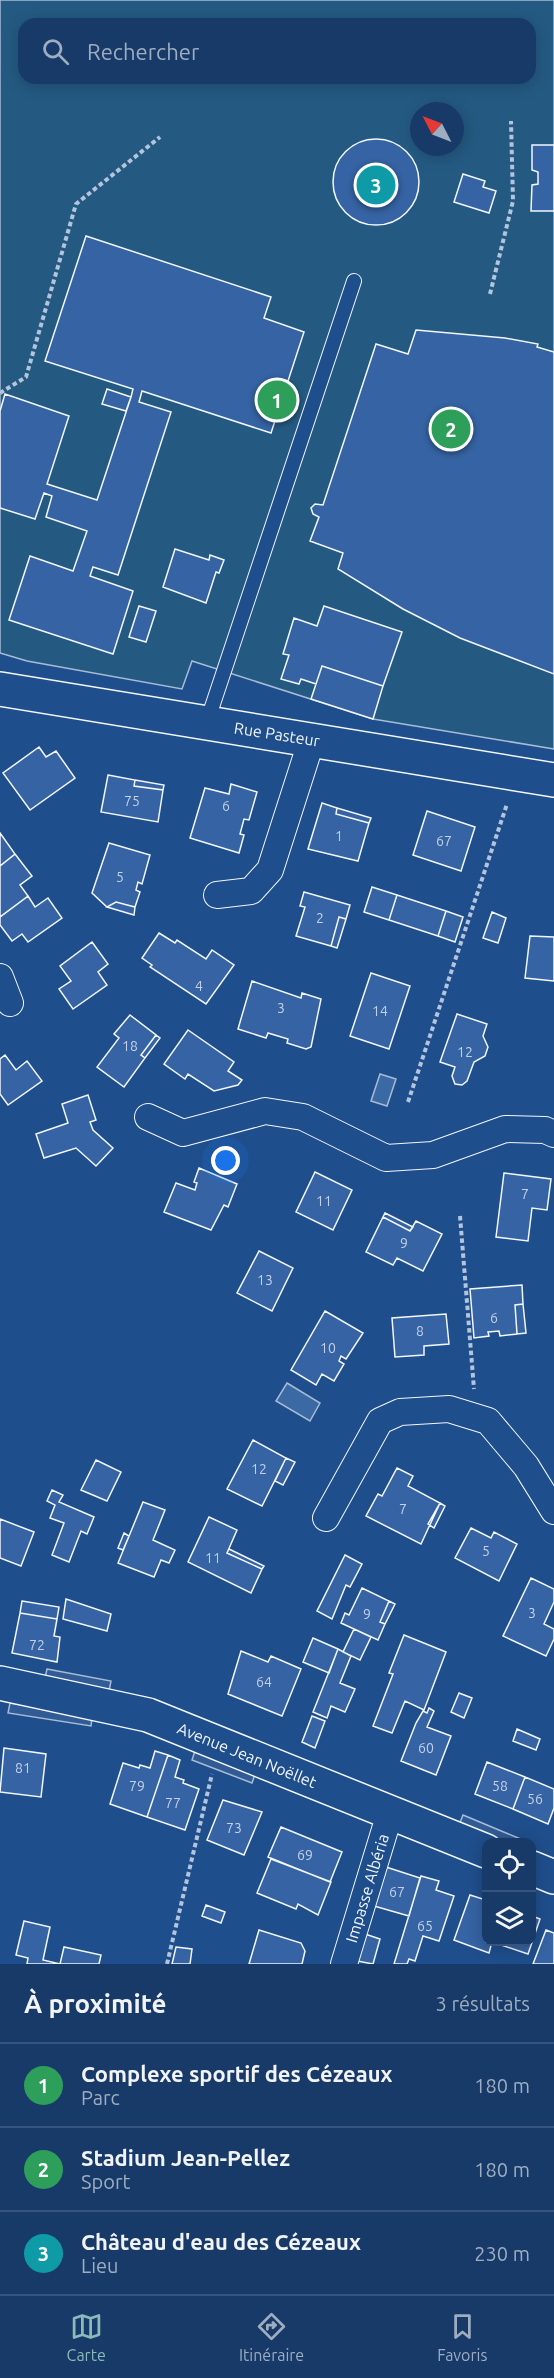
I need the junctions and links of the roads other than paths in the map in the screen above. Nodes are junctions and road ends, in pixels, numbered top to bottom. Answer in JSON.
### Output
{"nodes":[{"id":1,"x":354,"y":281,"type":"dead end"},
{"id":2,"x":0,"y":688,"type":"edge"},
{"id":3,"x":207,"y":722,"type":"junction"},
{"id":4,"x":312,"y":739,"type":"junction"},
{"id":5,"x":554,"y":780,"type":"edge"},
{"id":6,"x":217,"y":895,"type":"dead end"},
{"id":7,"x":0,"y":977,"type":"edge"},
{"id":8,"x":10,"y":1003,"type":"dead end"},
{"id":9,"x":148,"y":1117,"type":"dead end"},
{"id":10,"x":554,"y":1134,"type":"edge"},
{"id":11,"x":554,"y":1511,"type":"edge"},
{"id":12,"x":326,"y":1518,"type":"dead end"},
{"id":13,"x":0,"y":1683,"type":"edge"},
{"id":14,"x":390,"y":1813,"type":"junction"},
{"id":15,"x":482,"y":1849,"type":"edge"},
{"id":16,"x":536,"y":1871,"type":"edge"},
{"id":17,"x":554,"y":1877,"type":"edge"},
{"id":18,"x":344,"y":1964,"type":"edge"}],
"edges":[{"from":1,"to":3,"type":"lane"},
{"from":2,"to":3,"type":"main road","name":"Rue Pasteur"},
{"from":3,"to":4,"type":"main road","name":"Rue Pasteur"},
{"from":4,"to":5,"type":"main road","name":"Rue Pasteur"},
{"from":4,"to":6,"type":"street"},
{"from":7,"to":8,"type":"street"},
{"from":9,"to":10,"type":"street"},
{"from":11,"to":12,"type":"street"},
{"from":13,"to":14,"type":"main road","name":"Avenue Jean Noëllet"},
{"from":14,"to":15,"type":"main road","name":"Avenue Jean Noëllet"},
{"from":14,"to":18,"type":"street","name":"Impasse Albéria"},
{"from":16,"to":17,"type":"main road"}]}
